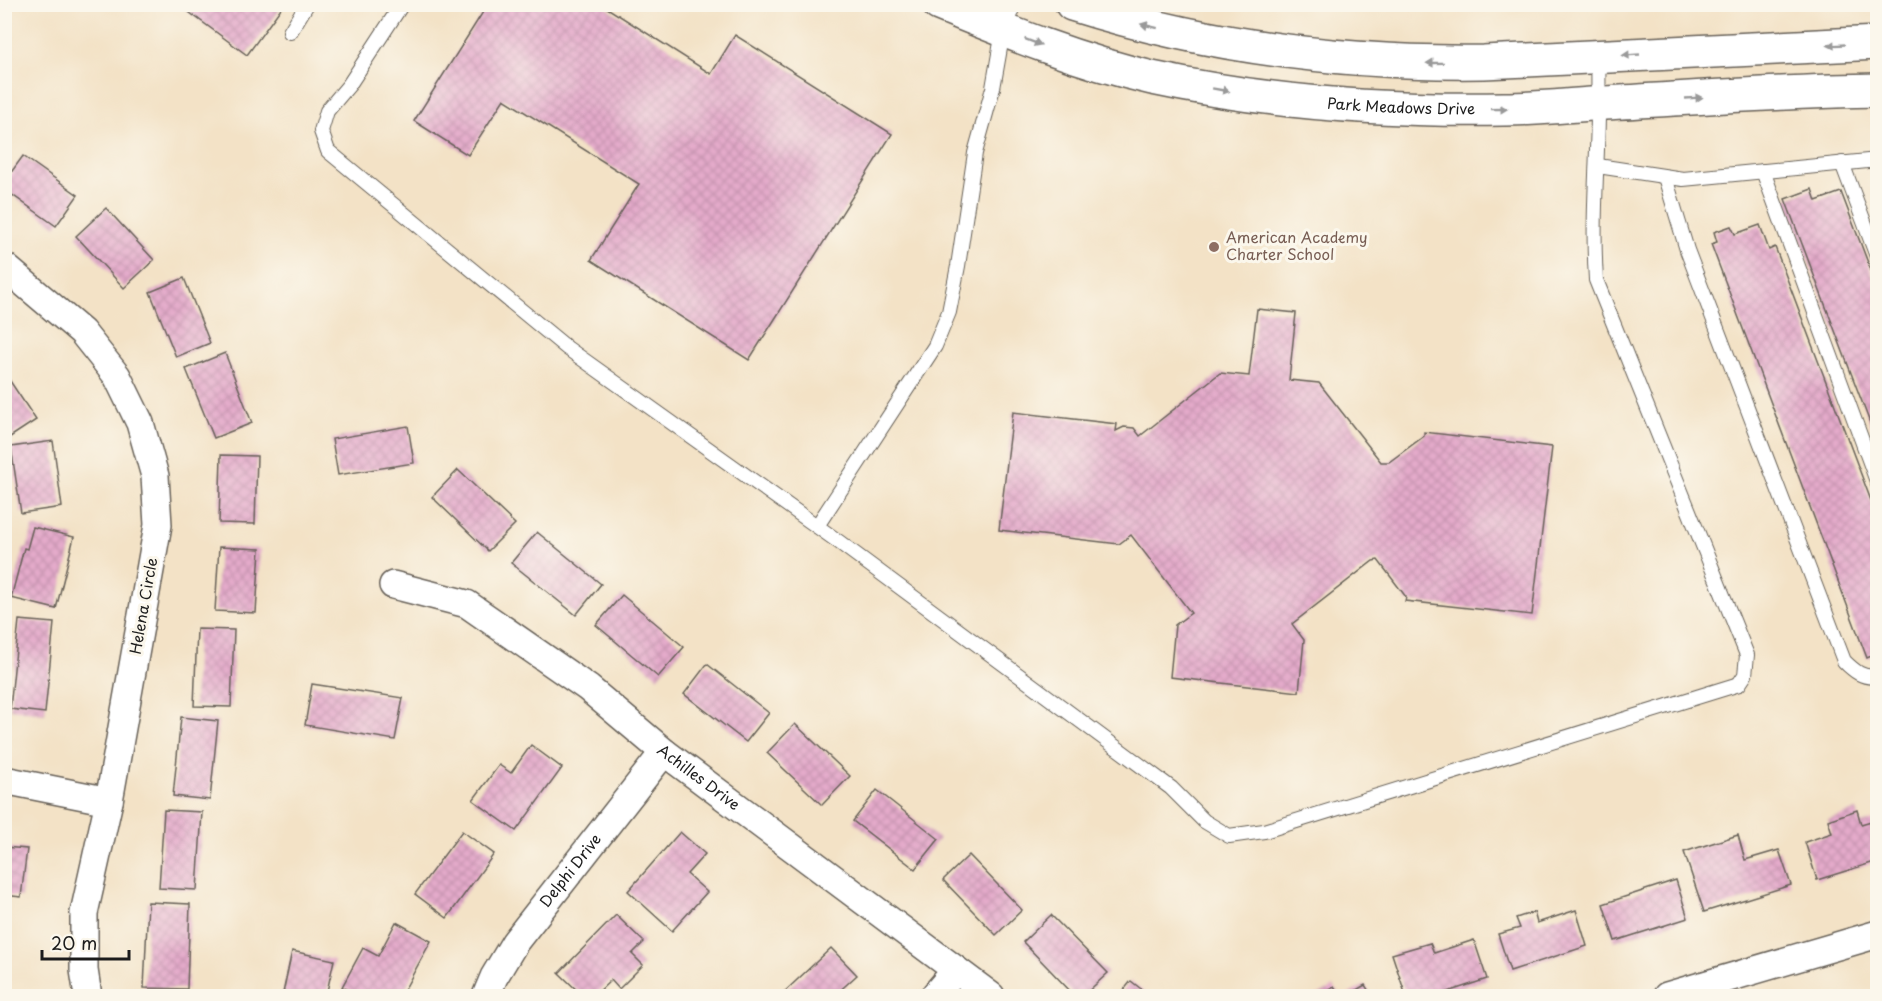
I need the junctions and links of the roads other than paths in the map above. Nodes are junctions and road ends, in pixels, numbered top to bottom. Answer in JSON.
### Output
{"nodes":[{"id":1,"x":307,"y":4,"type":"edge"},
{"id":2,"x":402,"y":4,"type":"edge"},
{"id":3,"x":939,"y":4,"type":"edge"},
{"id":4,"x":1072,"y":4,"type":"edge"},
{"id":5,"x":1008,"y":18,"type":"edge"},
{"id":6,"x":290,"y":32,"type":"dead end"},
{"id":7,"x":1878,"y":43,"type":"edge"},
{"id":8,"x":1598,"y":57,"type":"junction"},
{"id":9,"x":1878,"y":90,"type":"edge"},
{"id":10,"x":1600,"y":103,"type":"junction"},
{"id":11,"x":1878,"y":160,"type":"edge"},
{"id":12,"x":1842,"y":163,"type":"junction"},
{"id":13,"x":1598,"y":166,"type":"junction"},
{"id":14,"x":1763,"y":171,"type":"junction"},
{"id":15,"x":1665,"y":177,"type":"junction"},
{"id":16,"x":1878,"y":259,"type":"edge"},
{"id":17,"x":4,"y":266,"type":"edge"},
{"id":18,"x":1878,"y":484,"type":"edge"},
{"id":19,"x":818,"y":526,"type":"junction"},
{"id":20,"x":393,"y":585,"type":"dead end"},
{"id":21,"x":1878,"y":676,"type":"edge"},
{"id":22,"x":664,"y":752,"type":"junction"},
{"id":23,"x":4,"y":780,"type":"edge"},
{"id":24,"x":109,"y":801,"type":"junction"},
{"id":25,"x":1878,"y":934,"type":"edge"},
{"id":26,"x":956,"y":970,"type":"junction"},
{"id":27,"x":88,"y":996,"type":"edge"},
{"id":28,"x":486,"y":996,"type":"edge"},
{"id":29,"x":934,"y":996,"type":"edge"},
{"id":30,"x":992,"y":996,"type":"edge"},
{"id":31,"x":1667,"y":996,"type":"edge"}],
"edges":[{"from":1,"to":6,"type":"lane"},
{"from":2,"to":19,"type":"lane"},
{"from":3,"to":5,"type":"main road","name":"Park Meadows Drive"},
{"from":8,"to":4,"type":"main road","one_way":true},
{"from":5,"to":10,"type":"main road","name":"Park Meadows Drive","one_way":true},
{"from":5,"to":19,"type":"lane"},
{"from":7,"to":8,"type":"main road","one_way":true},
{"from":8,"to":10,"type":"lane"},
{"from":10,"to":9,"type":"main road","name":"Park Meadows Drive","one_way":true},
{"from":10,"to":13,"type":"lane"},
{"from":11,"to":12,"type":"lane"},
{"from":12,"to":14,"type":"lane"},
{"from":12,"to":16,"type":"lane"},
{"from":13,"to":15,"type":"lane"},
{"from":13,"to":19,"type":"lane"},
{"from":14,"to":15,"type":"lane"},
{"from":14,"to":18,"type":"lane"},
{"from":15,"to":21,"type":"lane"},
{"from":17,"to":24,"type":"street","name":"Helena Circle"},
{"from":20,"to":22,"type":"street","name":"Achilles Drive"},
{"from":22,"to":26,"type":"street","name":"Achilles Drive"},
{"from":22,"to":28,"type":"street","name":"Delphi Drive"},
{"from":23,"to":24,"type":"street"},
{"from":24,"to":27,"type":"street","name":"Helena Circle"},
{"from":25,"to":31,"type":"street"},
{"from":26,"to":29,"type":"street"},
{"from":26,"to":30,"type":"street","name":"Achilles Drive"}]}
